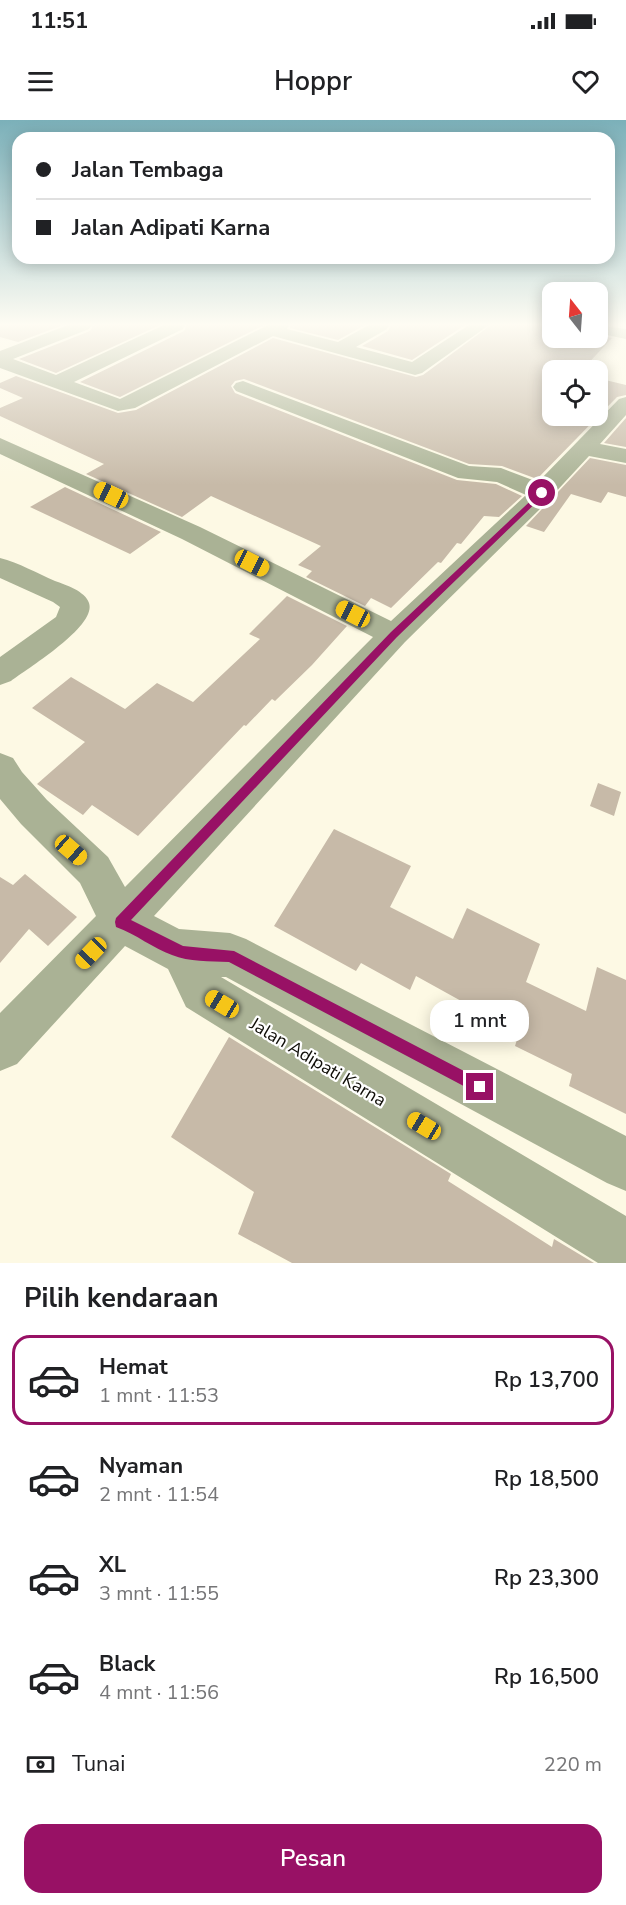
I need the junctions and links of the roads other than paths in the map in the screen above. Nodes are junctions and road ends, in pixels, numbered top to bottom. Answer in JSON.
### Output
{"nodes":[{"id":1,"x":45,"y":378,"type":"edge"},
{"id":2,"x":66,"y":378,"type":"edge"},
{"id":3,"x":176,"y":378,"type":"edge"},
{"id":4,"x":56,"y":383,"type":"junction"},
{"id":5,"x":243,"y":387,"type":"dead end"},
{"id":6,"x":626,"y":403,"type":"edge"},
{"id":7,"x":0,"y":445,"type":"edge"},
{"id":8,"x":607,"y":452,"type":"edge"},
{"id":9,"x":542,"y":493,"type":"junction"},
{"id":10,"x":0,"y":567,"type":"edge"},
{"id":11,"x":394,"y":635,"type":"junction"},
{"id":12,"x":0,"y":673,"type":"edge"},
{"id":13,"x":0,"y":768,"type":"edge"},
{"id":14,"x":155,"y":939,"type":"junction"},
{"id":15,"x":0,"y":1047,"type":"edge"},
{"id":16,"x":626,"y":1164,"type":"edge"},
{"id":17,"x":626,"y":1248,"type":"edge"}],
"edges":[{"from":1,"to":4,"type":"street"},
{"from":2,"to":4,"type":"street"},
{"from":3,"to":4,"type":"street"},
{"from":5,"to":9,"type":"street"},
{"from":6,"to":8,"type":"street"},
{"from":7,"to":11,"type":"street"},
{"from":8,"to":9,"type":"street"},
{"from":9,"to":11,"type":"street"},
{"from":10,"to":12,"type":"street"},
{"from":11,"to":14,"type":"street"},
{"from":13,"to":14,"type":"street","name":"Jalan Adipati Karna"},
{"from":14,"to":15,"type":"street"},
{"from":14,"to":16,"type":"street"},
{"from":14,"to":17,"type":"street","name":"Jalan Adipati Karna"}]}
